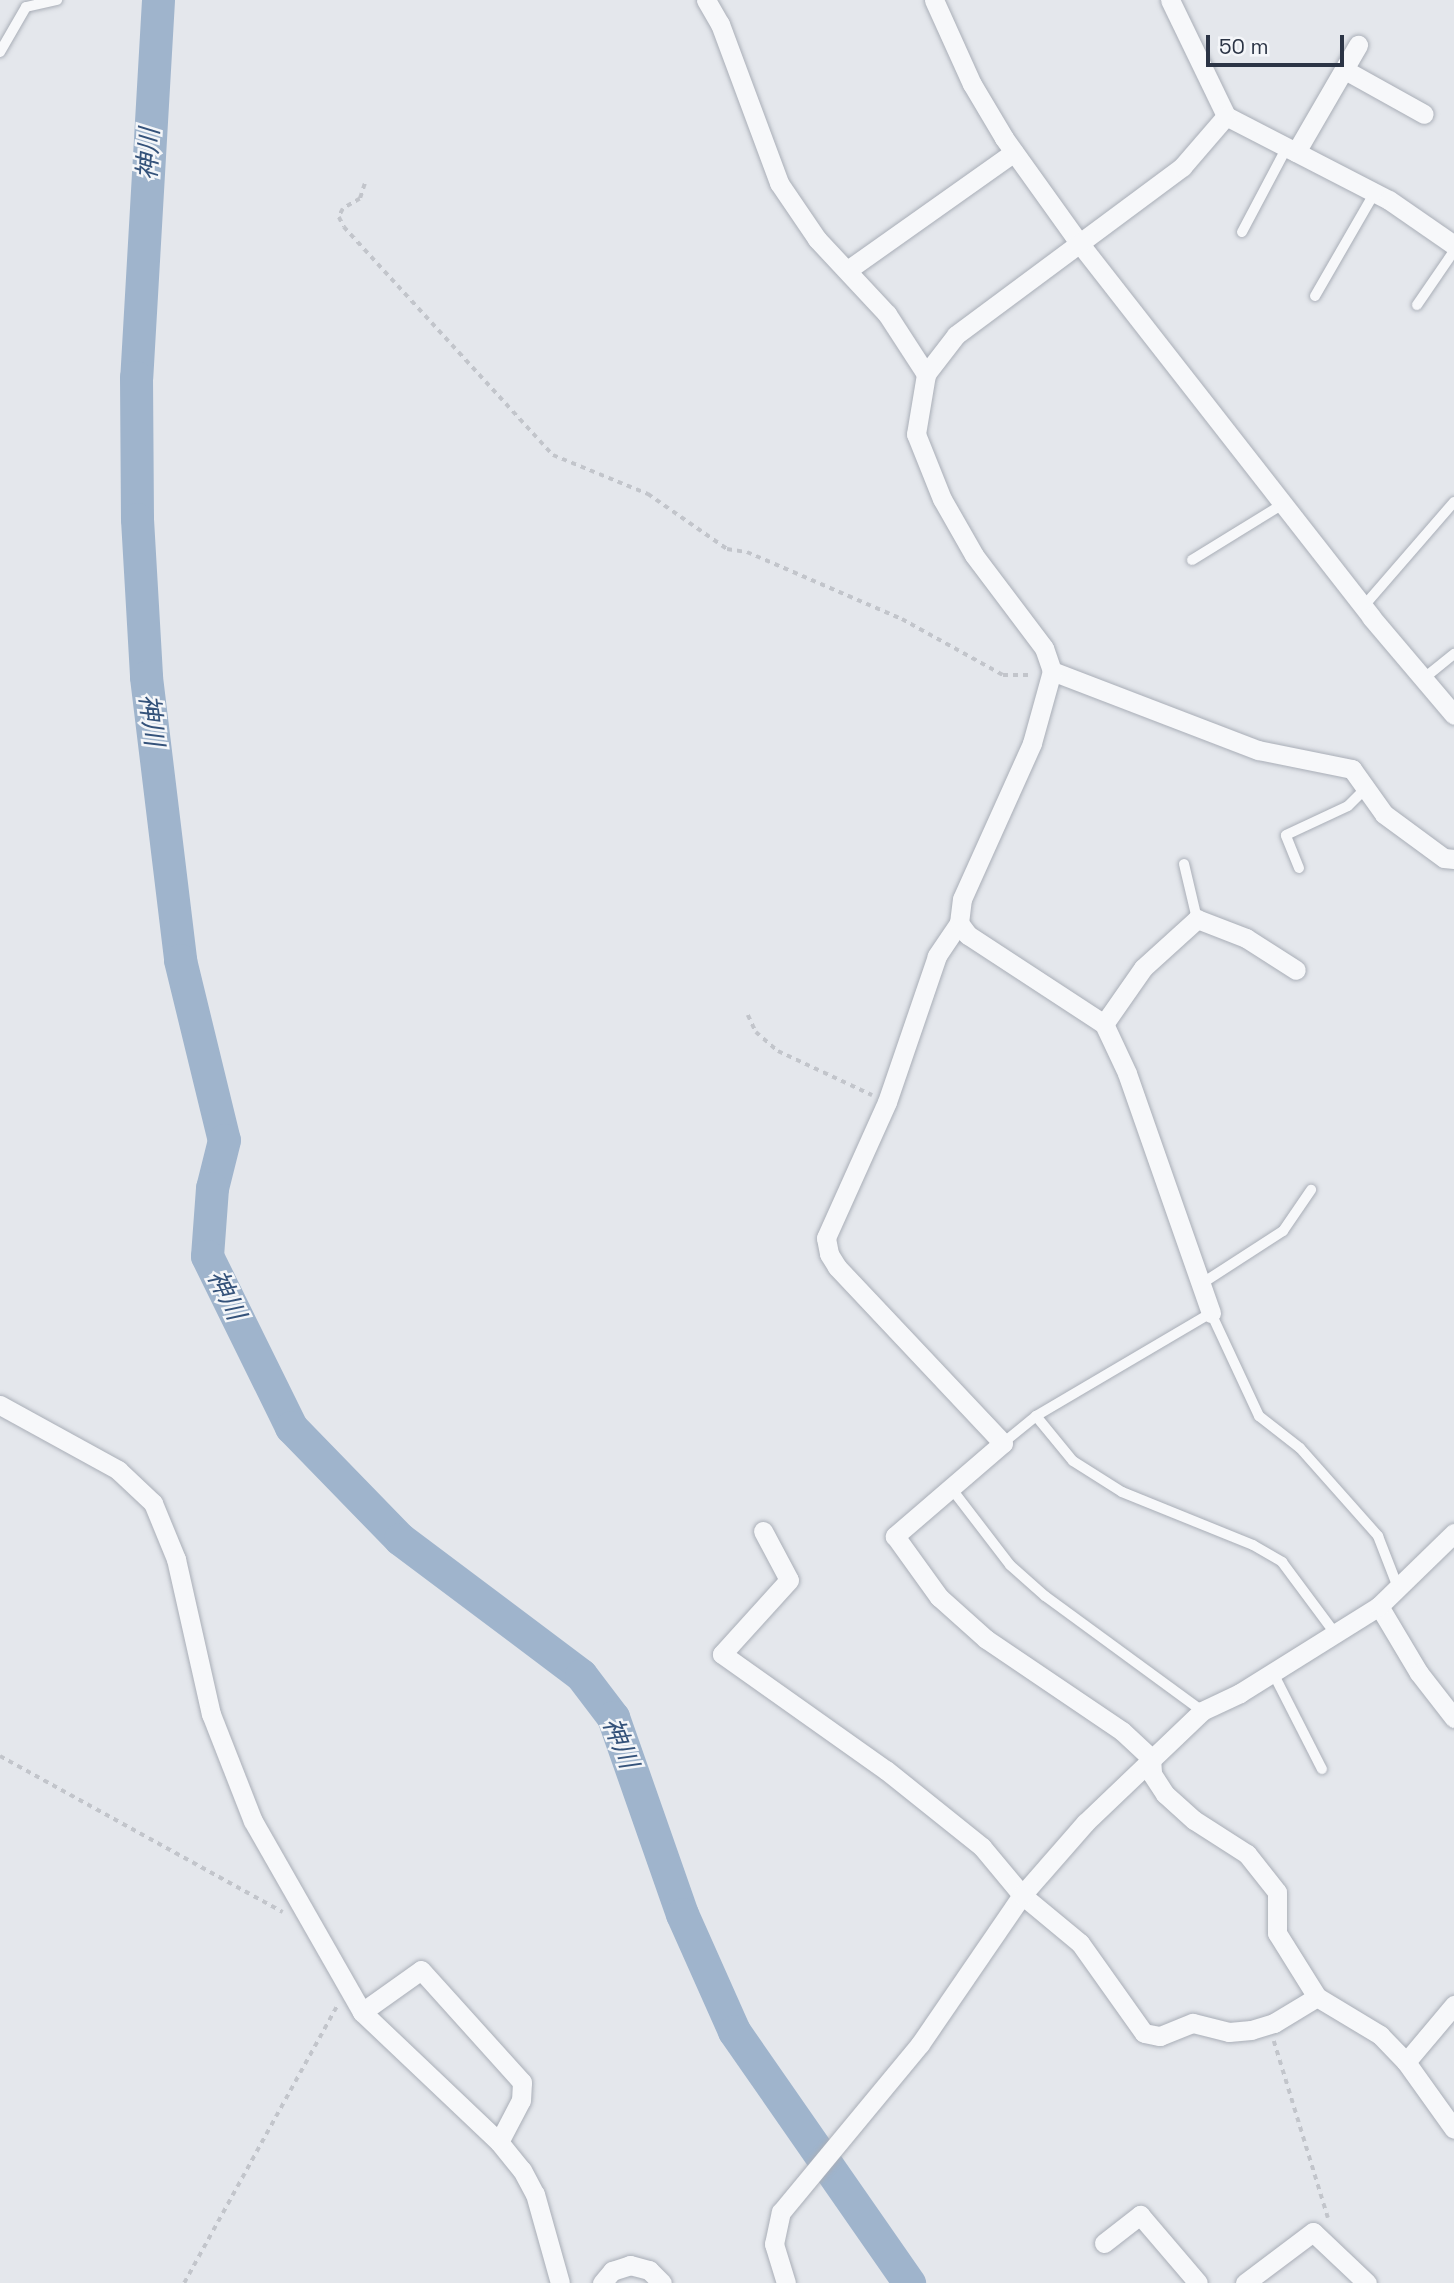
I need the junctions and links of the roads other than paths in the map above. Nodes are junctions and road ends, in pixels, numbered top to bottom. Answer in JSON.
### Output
{"nodes":[{"id":1,"x":57,"y":0,"type":"edge"},
{"id":2,"x":706,"y":0,"type":"edge"},
{"id":3,"x":934,"y":0,"type":"edge"},
{"id":4,"x":1170,"y":0,"type":"edge"},
{"id":5,"x":1358,"y":45,"type":"dead end"},
{"id":6,"x":0,"y":52,"type":"edge"},
{"id":7,"x":1345,"y":70,"type":"junction"},
{"id":8,"x":1424,"y":114,"type":"dead end"},
{"id":9,"x":1226,"y":116,"type":"junction"},
{"id":10,"x":1292,"y":150,"type":"junction"},
{"id":11,"x":1014,"y":152,"type":"junction"},
{"id":12,"x":1375,"y":192,"type":"junction"},
{"id":13,"x":1242,"y":232,"type":"dead end"},
{"id":14,"x":1080,"y":244,"type":"junction"},
{"id":15,"x":1454,"y":245,"type":"edge"},
{"id":16,"x":1454,"y":251,"type":"edge"},
{"id":17,"x":849,"y":269,"type":"junction"},
{"id":18,"x":1315,"y":296,"type":"dead end"},
{"id":19,"x":1417,"y":305,"type":"dead end"},
{"id":20,"x":926,"y":374,"type":"junction"},
{"id":21,"x":1454,"y":502,"type":"edge"},
{"id":22,"x":1283,"y":505,"type":"junction"},
{"id":23,"x":1192,"y":560,"type":"dead end"},
{"id":24,"x":1363,"y":607,"type":"junction"},
{"id":25,"x":1454,"y":654,"type":"edge"},
{"id":26,"x":1052,"y":671,"type":"junction"},
{"id":27,"x":1423,"y":679,"type":"junction"},
{"id":28,"x":1454,"y":715,"type":"edge"},
{"id":29,"x":1364,"y":790,"type":"junction"},
{"id":30,"x":1454,"y":859,"type":"edge"},
{"id":31,"x":1184,"y":864,"type":"dead end"},
{"id":32,"x":1299,"y":868,"type":"dead end"},
{"id":33,"x":1197,"y":919,"type":"junction"},
{"id":34,"x":960,"y":923,"type":"junction"},
{"id":35,"x":1296,"y":970,"type":"dead end"},
{"id":36,"x":1104,"y":1024,"type":"junction"},
{"id":37,"x":1311,"y":1190,"type":"dead end"},
{"id":38,"x":1201,"y":1284,"type":"junction"},
{"id":39,"x":1211,"y":1313,"type":"junction"},
{"id":40,"x":3,"y":1413,"type":"edge"},
{"id":41,"x":1036,"y":1416,"type":"junction"},
{"id":42,"x":1003,"y":1443,"type":"junction"},
{"id":43,"x":951,"y":1488,"type":"junction"},
{"id":44,"x":763,"y":1531,"type":"dead end"},
{"id":45,"x":1454,"y":1533,"type":"edge"},
{"id":46,"x":1397,"y":1586,"type":"junction"},
{"id":47,"x":1379,"y":1606,"type":"junction"},
{"id":48,"x":1334,"y":1632,"type":"junction"},
{"id":49,"x":1272,"y":1671,"type":"junction"},
{"id":50,"x":1202,"y":1711,"type":"junction"},
{"id":51,"x":1454,"y":1718,"type":"edge"},
{"id":52,"x":1151,"y":1758,"type":"junction"},
{"id":53,"x":1322,"y":1769,"type":"dead end"},
{"id":54,"x":1022,"y":1895,"type":"junction"},
{"id":55,"x":1317,"y":1997,"type":"junction"},
{"id":56,"x":1454,"y":2005,"type":"edge"},
{"id":57,"x":362,"y":2012,"type":"junction"},
{"id":58,"x":1406,"y":2062,"type":"junction"},
{"id":59,"x":1454,"y":2129,"type":"edge"},
{"id":60,"x":499,"y":2142,"type":"junction"},
{"id":61,"x":1104,"y":2243,"type":"dead end"},
{"id":62,"x":559,"y":2283,"type":"edge"},
{"id":63,"x":602,"y":2283,"type":"edge"},
{"id":64,"x":662,"y":2283,"type":"edge"},
{"id":65,"x":786,"y":2283,"type":"edge"},
{"id":66,"x":1198,"y":2283,"type":"edge"},
{"id":67,"x":1245,"y":2283,"type":"edge"},
{"id":68,"x":1367,"y":2283,"type":"edge"}],
"edges":[{"from":1,"to":6,"type":"lane"},
{"from":2,"to":17,"type":"street"},
{"from":3,"to":11,"type":"street"},
{"from":4,"to":9,"type":"street"},
{"from":5,"to":7,"type":"street"},
{"from":7,"to":8,"type":"street"},
{"from":7,"to":10,"type":"street"},
{"from":9,"to":10,"type":"street"},
{"from":9,"to":14,"type":"street"},
{"from":10,"to":12,"type":"street"},
{"from":10,"to":13,"type":"lane"},
{"from":11,"to":14,"type":"street"},
{"from":11,"to":17,"type":"street"},
{"from":12,"to":15,"type":"street"},
{"from":12,"to":18,"type":"lane"},
{"from":14,"to":20,"type":"street"},
{"from":14,"to":22,"type":"street"},
{"from":16,"to":19,"type":"lane"},
{"from":17,"to":20,"type":"street"},
{"from":20,"to":26,"type":"street"},
{"from":21,"to":24,"type":"lane"},
{"from":22,"to":23,"type":"lane"},
{"from":22,"to":24,"type":"street"},
{"from":24,"to":27,"type":"street"},
{"from":25,"to":27,"type":"lane"},
{"from":26,"to":29,"type":"street"},
{"from":26,"to":34,"type":"street"},
{"from":27,"to":28,"type":"street"},
{"from":29,"to":30,"type":"street"},
{"from":29,"to":32,"type":"lane"},
{"from":31,"to":33,"type":"lane"},
{"from":33,"to":35,"type":"street"},
{"from":33,"to":36,"type":"street"},
{"from":34,"to":36,"type":"street"},
{"from":34,"to":42,"type":"street"},
{"from":36,"to":38,"type":"street"},
{"from":37,"to":38,"type":"lane"},
{"from":38,"to":39,"type":"street"},
{"from":39,"to":41,"type":"lane"},
{"from":39,"to":46,"type":"lane"},
{"from":40,"to":57,"type":"street"},
{"from":41,"to":42,"type":"lane"},
{"from":41,"to":48,"type":"lane"},
{"from":42,"to":43,"type":"street"},
{"from":43,"to":50,"type":"lane"},
{"from":43,"to":52,"type":"street"},
{"from":44,"to":54,"type":"street"},
{"from":45,"to":46,"type":"street"},
{"from":46,"to":47,"type":"street"},
{"from":47,"to":48,"type":"street"},
{"from":47,"to":51,"type":"street"},
{"from":48,"to":49,"type":"street"},
{"from":49,"to":50,"type":"street"},
{"from":49,"to":53,"type":"lane"},
{"from":50,"to":52,"type":"street"},
{"from":52,"to":54,"type":"street"},
{"from":52,"to":55,"type":"street"},
{"from":54,"to":55,"type":"street"},
{"from":54,"to":65,"type":"street"},
{"from":55,"to":58,"type":"street"},
{"from":56,"to":58,"type":"street"},
{"from":57,"to":60,"type":"street"},
{"from":57,"to":60,"type":"street"},
{"from":58,"to":59,"type":"street"},
{"from":60,"to":62,"type":"street"},
{"from":61,"to":66,"type":"street"},
{"from":63,"to":64,"type":"street"},
{"from":67,"to":68,"type":"street"}]}
